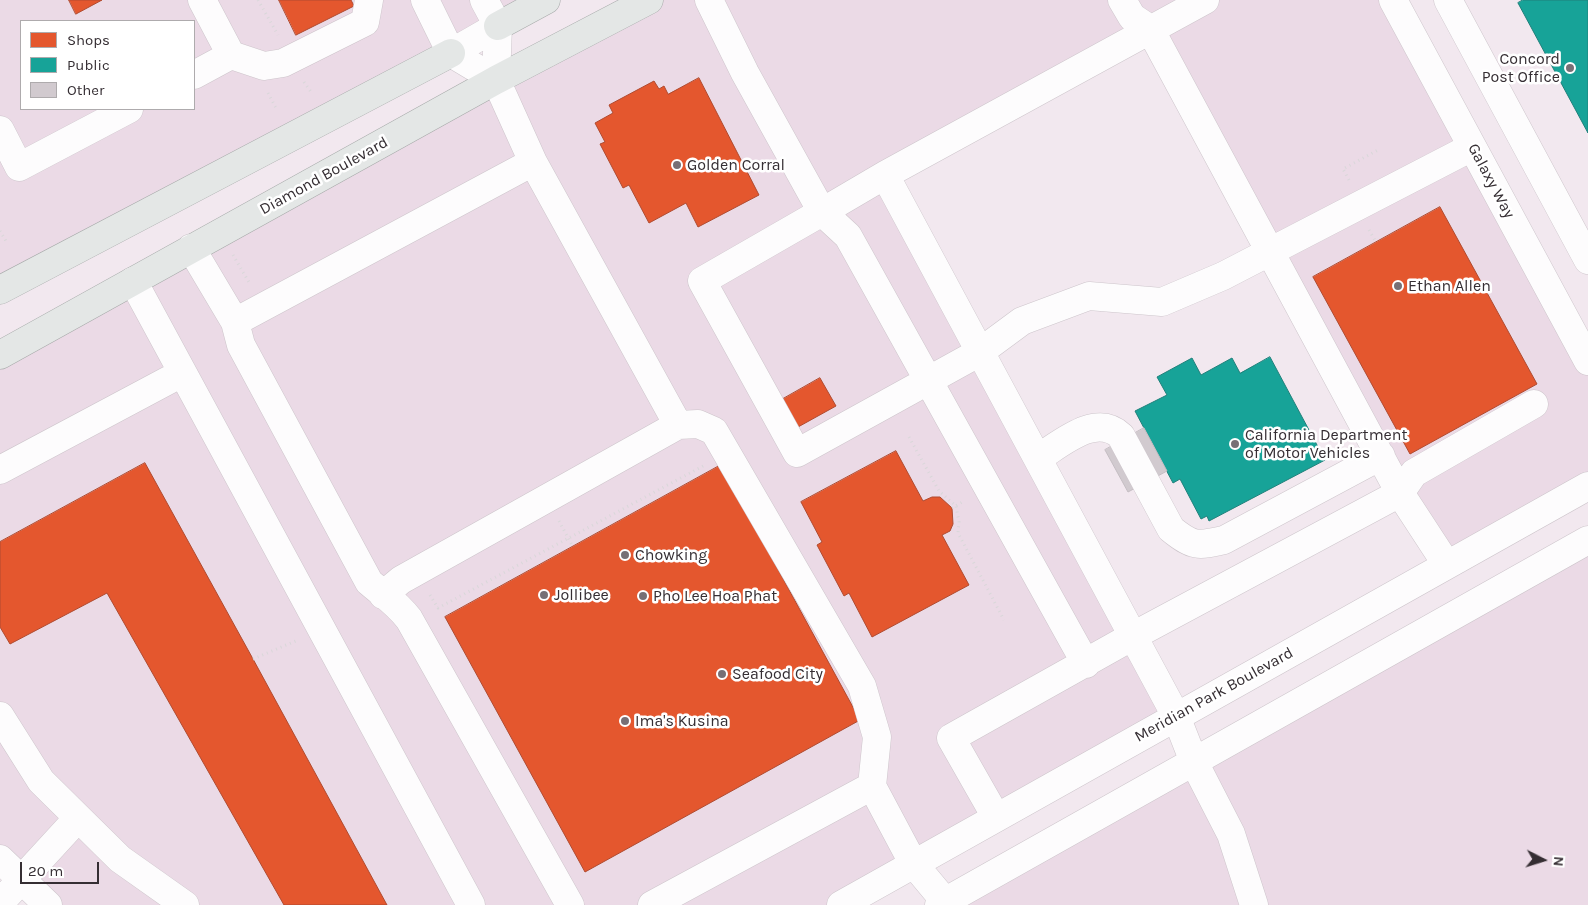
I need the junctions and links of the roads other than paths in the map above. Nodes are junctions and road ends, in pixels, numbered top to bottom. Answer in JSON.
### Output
{"nodes":[{"id":1,"x":202,"y":0,"type":"edge"},
{"id":2,"x":369,"y":0,"type":"edge"},
{"id":3,"x":425,"y":0,"type":"edge"},
{"id":4,"x":484,"y":0,"type":"edge"},
{"id":5,"x":546,"y":0,"type":"edge"},
{"id":6,"x":649,"y":0,"type":"edge"},
{"id":7,"x":709,"y":0,"type":"edge"},
{"id":8,"x":1122,"y":0,"type":"edge"},
{"id":9,"x":1205,"y":0,"type":"edge"},
{"id":10,"x":1393,"y":0,"type":"edge"},
{"id":11,"x":1448,"y":0,"type":"edge"},
{"id":12,"x":498,"y":26,"type":"junction"},
{"id":13,"x":1150,"y":29,"type":"junction"},
{"id":14,"x":451,"y":53,"type":"junction"},
{"id":15,"x":231,"y":55,"type":"junction"},
{"id":16,"x":195,"y":74,"type":"edge"},
{"id":17,"x":496,"y":80,"type":"junction"},
{"id":18,"x":127,"y":110,"type":"edge"},
{"id":19,"x":0,"y":130,"type":"edge"},
{"id":20,"x":1472,"y":147,"type":"junction"},
{"id":21,"x":533,"y":162,"type":"junction"},
{"id":22,"x":885,"y":175,"type":"junction"},
{"id":23,"x":822,"y":212,"type":"junction"},
{"id":24,"x":191,"y":248,"type":"junction"},
{"id":25,"x":1269,"y":252,"type":"junction"},
{"id":26,"x":1588,"y":260,"type":"edge"},
{"id":27,"x":133,"y":281,"type":"junction"},
{"id":28,"x":1,"y":286,"type":"edge"},
{"id":29,"x":245,"y":316,"type":"junction"},
{"id":30,"x":980,"y":352,"type":"junction"},
{"id":31,"x":0,"y":355,"type":"edge"},
{"id":32,"x":1588,"y":361,"type":"edge"},
{"id":33,"x":182,"y":373,"type":"junction"},
{"id":34,"x":928,"y":380,"type":"junction"},
{"id":35,"x":1534,"y":404,"type":"dead end"},
{"id":36,"x":678,"y":425,"type":"junction"},
{"id":37,"x":1381,"y":456,"type":"junction"},
{"id":38,"x":1038,"y":458,"type":"junction"},
{"id":39,"x":0,"y":470,"type":"edge"},
{"id":40,"x":1588,"y":486,"type":"edge"},
{"id":41,"x":1400,"y":493,"type":"junction"},
{"id":42,"x":1588,"y":540,"type":"edge"},
{"id":43,"x":1447,"y":565,"type":"junction"},
{"id":44,"x":383,"y":594,"type":"junction"},
{"id":45,"x":1133,"y":636,"type":"junction"},
{"id":46,"x":1086,"y":664,"type":"junction"},
{"id":47,"x":0,"y":716,"type":"edge"},
{"id":48,"x":1176,"y":716,"type":"junction"},
{"id":49,"x":1194,"y":762,"type":"junction"},
{"id":50,"x":872,"y":786,"type":"junction"},
{"id":51,"x":996,"y":817,"type":"junction"},
{"id":52,"x":78,"y":818,"type":"junction"},
{"id":53,"x":0,"y":858,"type":"edge"},
{"id":54,"x":913,"y":864,"type":"junction"},
{"id":55,"x":20,"y":880,"type":"junction"},
{"id":56,"x":0,"y":903,"type":"edge"},
{"id":57,"x":944,"y":904,"type":"edge"},
{"id":58,"x":48,"y":905,"type":"edge"},
{"id":59,"x":184,"y":905,"type":"edge"},
{"id":60,"x":471,"y":905,"type":"edge"},
{"id":61,"x":570,"y":905,"type":"edge"},
{"id":62,"x":652,"y":905,"type":"edge"},
{"id":63,"x":841,"y":905,"type":"edge"},
{"id":64,"x":1254,"y":905,"type":"edge"}],
"edges":[{"from":1,"to":15,"type":"street"},
{"from":2,"to":15,"type":"street"},
{"from":3,"to":14,"type":"street"},
{"from":4,"to":12,"type":"street"},
{"from":5,"to":12,"type":"main road"},
{"from":6,"to":17,"type":"main road","name":"Diamond Boulevard"},
{"from":7,"to":23,"type":"street"},
{"from":8,"to":13,"type":"street"},
{"from":9,"to":13,"type":"street"},
{"from":10,"to":20,"type":"street","name":"Galaxy Way"},
{"from":11,"to":26,"type":"street"},
{"from":12,"to":14,"type":"street"},
{"from":12,"to":17,"type":"street"},
{"from":13,"to":22,"type":"street"},
{"from":13,"to":25,"type":"street"},
{"from":14,"to":17,"type":"street"},
{"from":14,"to":28,"type":"main road"},
{"from":15,"to":16,"type":"street"},
{"from":17,"to":21,"type":"street"},
{"from":17,"to":24,"type":"main road","name":"Diamond Boulevard"},
{"from":18,"to":19,"type":"street"},
{"from":20,"to":25,"type":"street"},
{"from":20,"to":32,"type":"street","name":"Galaxy Way"},
{"from":21,"to":29,"type":"street"},
{"from":21,"to":36,"type":"street"},
{"from":22,"to":23,"type":"street"},
{"from":22,"to":30,"type":"street"},
{"from":23,"to":34,"type":"street"},
{"from":23,"to":34,"type":"street"},
{"from":24,"to":27,"type":"main road","name":"Diamond Boulevard"},
{"from":24,"to":29,"type":"street"},
{"from":25,"to":30,"type":"street"},
{"from":25,"to":37,"type":"street"},
{"from":27,"to":31,"type":"main road","name":"Diamond Boulevard"},
{"from":27,"to":33,"type":"street"},
{"from":29,"to":44,"type":"street"},
{"from":30,"to":34,"type":"street"},
{"from":30,"to":38,"type":"street"},
{"from":33,"to":39,"type":"street"},
{"from":33,"to":60,"type":"street"},
{"from":34,"to":46,"type":"street"},
{"from":35,"to":41,"type":"street"},
{"from":36,"to":44,"type":"street"},
{"from":36,"to":50,"type":"street"},
{"from":37,"to":38,"type":"street"},
{"from":37,"to":41,"type":"street"},
{"from":38,"to":45,"type":"street"},
{"from":40,"to":43,"type":"street","name":"Meridian Park Boulevard"},
{"from":41,"to":43,"type":"street"},
{"from":41,"to":45,"type":"street"},
{"from":42,"to":49,"type":"street"},
{"from":43,"to":48,"type":"street","name":"Meridian Park Boulevard"},
{"from":44,"to":61,"type":"street"},
{"from":45,"to":46,"type":"street"},
{"from":45,"to":48,"type":"street"},
{"from":46,"to":51,"type":"street"},
{"from":47,"to":52,"type":"street"},
{"from":48,"to":49,"type":"street"},
{"from":48,"to":51,"type":"street","name":"Meridian Park Boulevard"},
{"from":49,"to":57,"type":"street"},
{"from":49,"to":64,"type":"street"},
{"from":50,"to":54,"type":"street"},
{"from":50,"to":62,"type":"street"},
{"from":51,"to":54,"type":"street","name":"Meridian Park Boulevard"},
{"from":52,"to":55,"type":"street"},
{"from":52,"to":59,"type":"street"},
{"from":53,"to":55,"type":"street"},
{"from":54,"to":57,"type":"street"},
{"from":54,"to":63,"type":"street","name":"Meridian Park Boulevard"},
{"from":55,"to":56,"type":"street"},
{"from":55,"to":58,"type":"street"}]}
